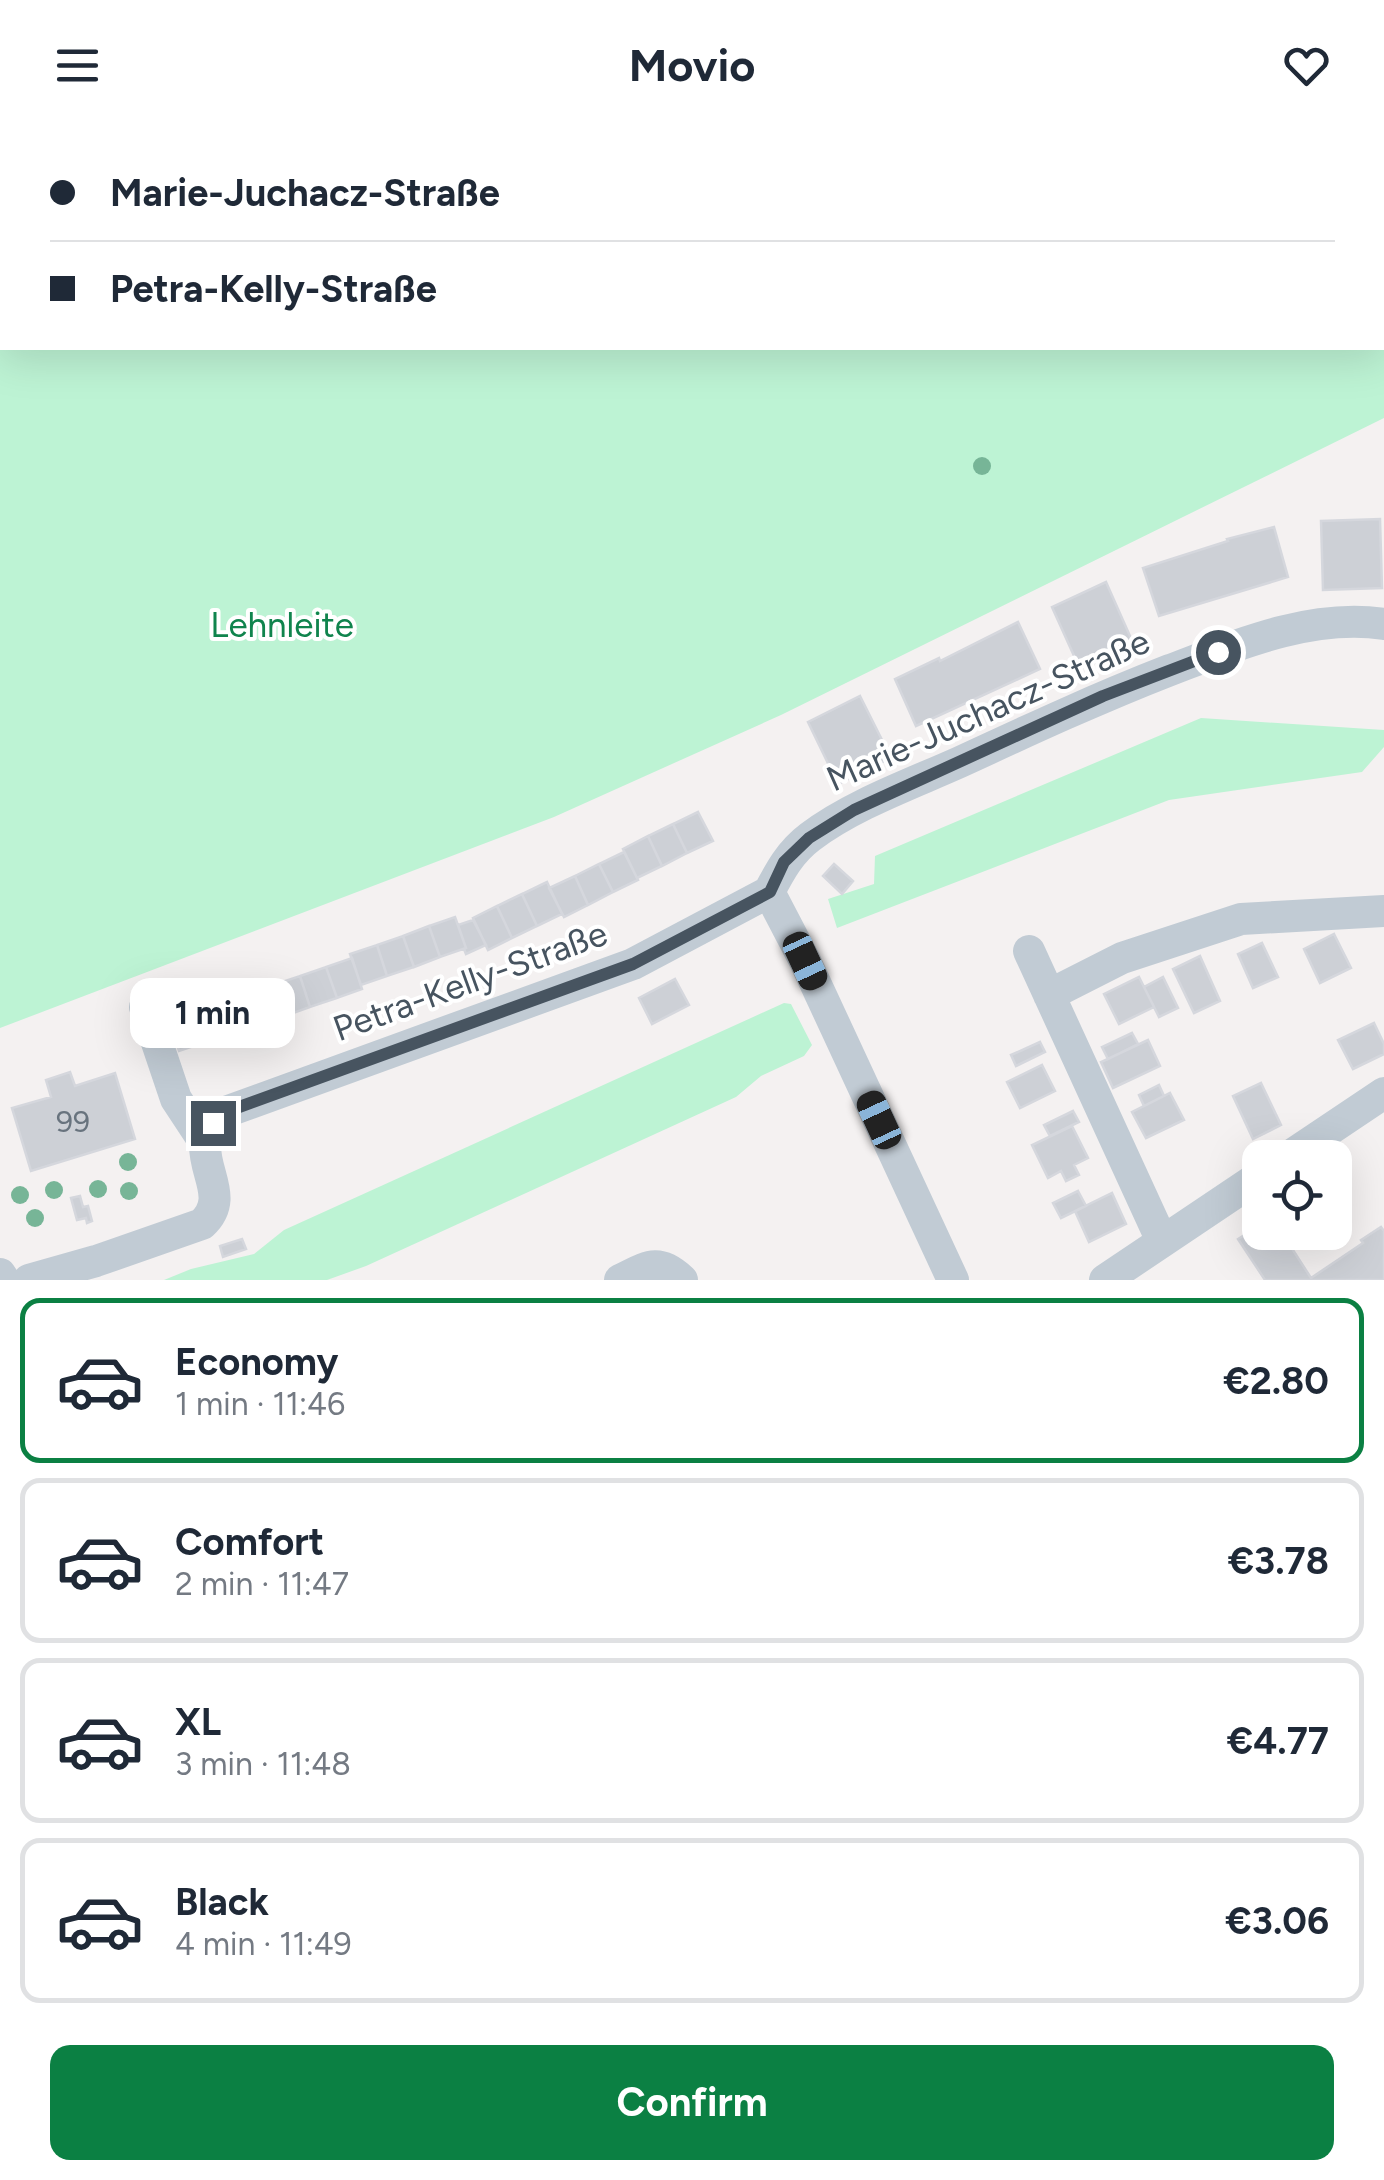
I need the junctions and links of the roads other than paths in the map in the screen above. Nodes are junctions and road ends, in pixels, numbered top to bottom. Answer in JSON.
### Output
{"nodes":[{"id":1,"x":1384,"y":624,"type":"edge"},
{"id":2,"x":770,"y":892,"type":"junction"},
{"id":3,"x":1384,"y":911,"type":"edge"},
{"id":4,"x":1029,"y":952,"type":"dead end"},
{"id":5,"x":1049,"y":995,"type":"junction"},
{"id":6,"x":145,"y":1007,"type":"dead end"},
{"id":7,"x":1384,"y":1093,"type":"edge"},
{"id":8,"x":1314,"y":1140,"type":"edge"},
{"id":9,"x":205,"y":1143,"type":"junction"},
{"id":10,"x":1242,"y":1188,"type":"edge"},
{"id":11,"x":1162,"y":1241,"type":"junction"},
{"id":12,"x":99,"y":1270,"type":"edge"},
{"id":13,"x":675,"y":1274,"type":"edge"},
{"id":14,"x":29,"y":1280,"type":"edge"},
{"id":15,"x":620,"y":1280,"type":"edge"},
{"id":16,"x":953,"y":1280,"type":"edge"},
{"id":17,"x":1104,"y":1280,"type":"edge"}],
"edges":[{"from":1,"to":2,"type":"street","name":"Marie-Juchacz-Straße"},
{"from":2,"to":9,"type":"street","name":"Petra-Kelly-Straße"},
{"from":2,"to":16,"type":"street"},
{"from":3,"to":5,"type":"street"},
{"from":4,"to":5,"type":"street"},
{"from":5,"to":11,"type":"street"},
{"from":6,"to":9,"type":"street"},
{"from":7,"to":8,"type":"street"},
{"from":9,"to":12,"type":"street"},
{"from":10,"to":11,"type":"street"},
{"from":11,"to":17,"type":"street"},
{"from":12,"to":14,"type":"street"},
{"from":13,"to":15,"type":"street"}]}
